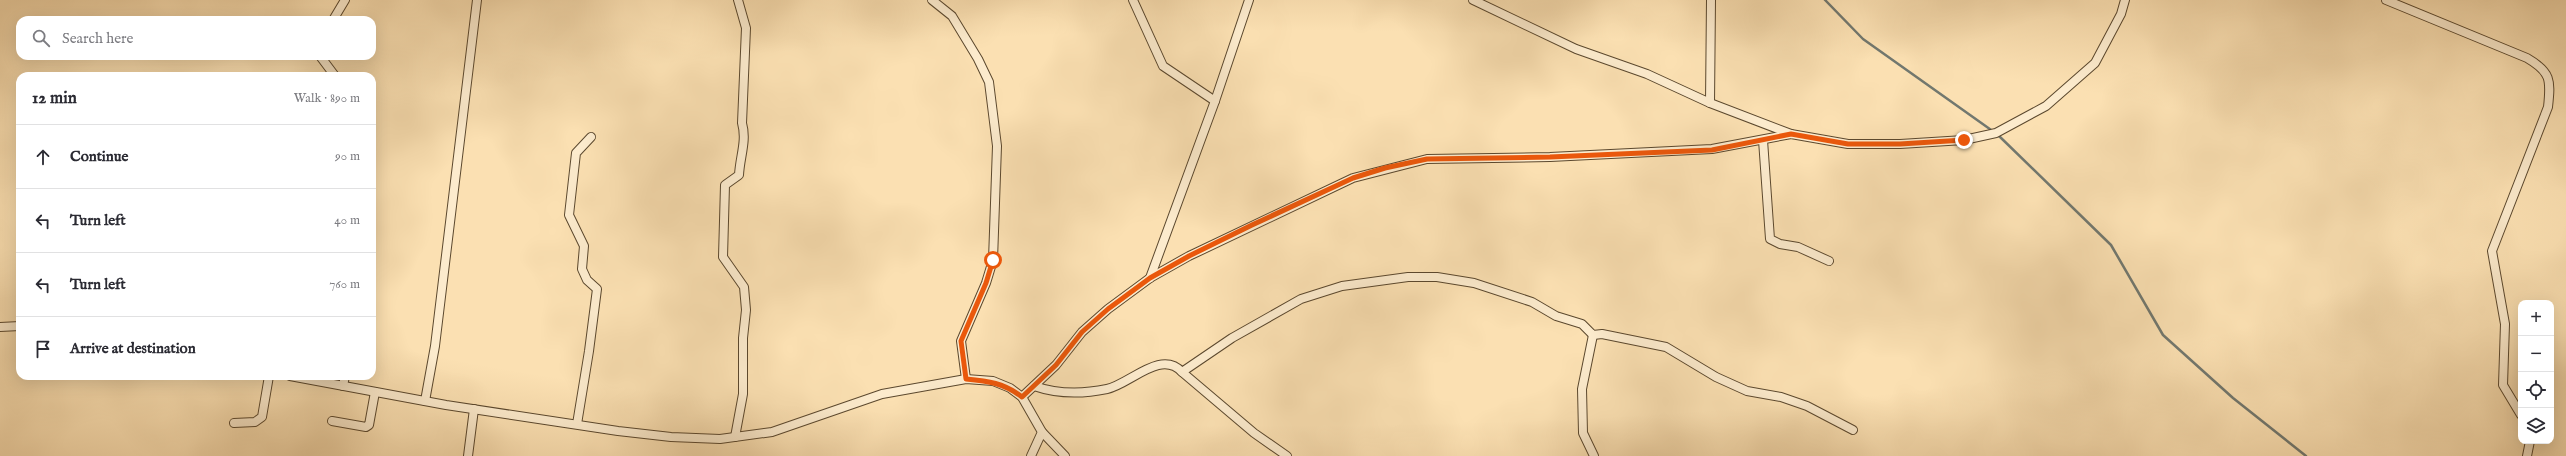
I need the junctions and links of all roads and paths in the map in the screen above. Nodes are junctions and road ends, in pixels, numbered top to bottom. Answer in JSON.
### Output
{"nodes":[{"id":1,"x":344,"y":0,"type":"edge"},
{"id":2,"x":477,"y":0,"type":"edge"},
{"id":3,"x":738,"y":0,"type":"edge"},
{"id":4,"x":932,"y":0,"type":"edge"},
{"id":5,"x":1133,"y":0,"type":"edge"},
{"id":6,"x":1249,"y":0,"type":"edge"},
{"id":7,"x":1473,"y":0,"type":"edge"},
{"id":8,"x":1711,"y":0,"type":"edge"},
{"id":9,"x":2125,"y":0,"type":"edge"},
{"id":10,"x":2386,"y":0,"type":"edge"},
{"id":11,"x":335,"y":16,"type":"edge"},
{"id":12,"x":323,"y":60,"type":"edge"},
{"id":13,"x":332,"y":72,"type":"edge"},
{"id":14,"x":1216,"y":101,"type":"junction"},
{"id":15,"x":1710,"y":103,"type":"junction"},
{"id":16,"x":1791,"y":134,"type":"junction"},
{"id":17,"x":591,"y":137,"type":"dead end"},
{"id":18,"x":1763,"y":140,"type":"junction"},
{"id":19,"x":1829,"y":261,"type":"dead end"},
{"id":20,"x":1150,"y":278,"type":"junction"},
{"id":21,"x":0,"y":326,"type":"edge"},
{"id":22,"x":16,"y":326,"type":"edge"},
{"id":23,"x":1593,"y":335,"type":"junction"},
{"id":24,"x":1182,"y":372,"type":"junction"},
{"id":25,"x":966,"y":379,"type":"junction"},
{"id":26,"x":268,"y":380,"type":"edge"},
{"id":27,"x":311,"y":380,"type":"edge"},
{"id":28,"x":344,"y":380,"type":"edge"},
{"id":29,"x":343,"y":386,"type":"junction"},
{"id":30,"x":1034,"y":386,"type":"junction"},
{"id":31,"x":375,"y":392,"type":"junction"},
{"id":32,"x":1022,"y":397,"type":"junction"},
{"id":33,"x":425,"y":401,"type":"junction"},
{"id":34,"x":474,"y":409,"type":"junction"},
{"id":35,"x":2518,"y":410,"type":"edge"},
{"id":36,"x":332,"y":421,"type":"dead end"},
{"id":37,"x":234,"y":423,"type":"dead end"},
{"id":38,"x":577,"y":424,"type":"junction"},
{"id":39,"x":1853,"y":430,"type":"dead end"},
{"id":40,"x":1042,"y":432,"type":"junction"},
{"id":41,"x":735,"y":438,"type":"junction"},
{"id":42,"x":2529,"y":444,"type":"edge"},
{"id":43,"x":468,"y":456,"type":"edge"},
{"id":44,"x":1031,"y":456,"type":"edge"},
{"id":45,"x":1065,"y":456,"type":"edge"},
{"id":46,"x":1287,"y":456,"type":"edge"},
{"id":47,"x":1594,"y":456,"type":"edge"},
{"id":48,"x":2527,"y":456,"type":"edge"}],
"edges":[{"from":1,"to":11,"type":"street"},
{"from":2,"to":33,"type":"street"},
{"from":3,"to":41,"type":"street"},
{"from":4,"to":25,"type":"street"},
{"from":5,"to":14,"type":"street"},
{"from":6,"to":14,"type":"street"},
{"from":7,"to":15,"type":"street"},
{"from":8,"to":15,"type":"street"},
{"from":9,"to":16,"type":"street"},
{"from":10,"to":35,"type":"street"},
{"from":12,"to":13,"type":"street"},
{"from":14,"to":20,"type":"street"},
{"from":15,"to":16,"type":"street"},
{"from":16,"to":18,"type":"street"},
{"from":17,"to":38,"type":"street"},
{"from":18,"to":19,"type":"street"},
{"from":18,"to":20,"type":"street"},
{"from":20,"to":30,"type":"street"},
{"from":21,"to":22,"type":"street"},
{"from":23,"to":24,"type":"street"},
{"from":23,"to":39,"type":"street"},
{"from":23,"to":47,"type":"street"},
{"from":24,"to":30,"type":"street"},
{"from":24,"to":46,"type":"street"},
{"from":25,"to":32,"type":"street"},
{"from":25,"to":41,"type":"street"},
{"from":26,"to":37,"type":"street"},
{"from":27,"to":29,"type":"street"},
{"from":28,"to":29,"type":"street"},
{"from":29,"to":31,"type":"street"},
{"from":30,"to":32,"type":"street"},
{"from":31,"to":33,"type":"street"},
{"from":31,"to":36,"type":"street"},
{"from":32,"to":40,"type":"street"},
{"from":33,"to":34,"type":"street"},
{"from":34,"to":38,"type":"street"},
{"from":34,"to":43,"type":"street"},
{"from":38,"to":41,"type":"street"},
{"from":40,"to":44,"type":"street"},
{"from":40,"to":45,"type":"street"},
{"from":42,"to":48,"type":"street"}]}
